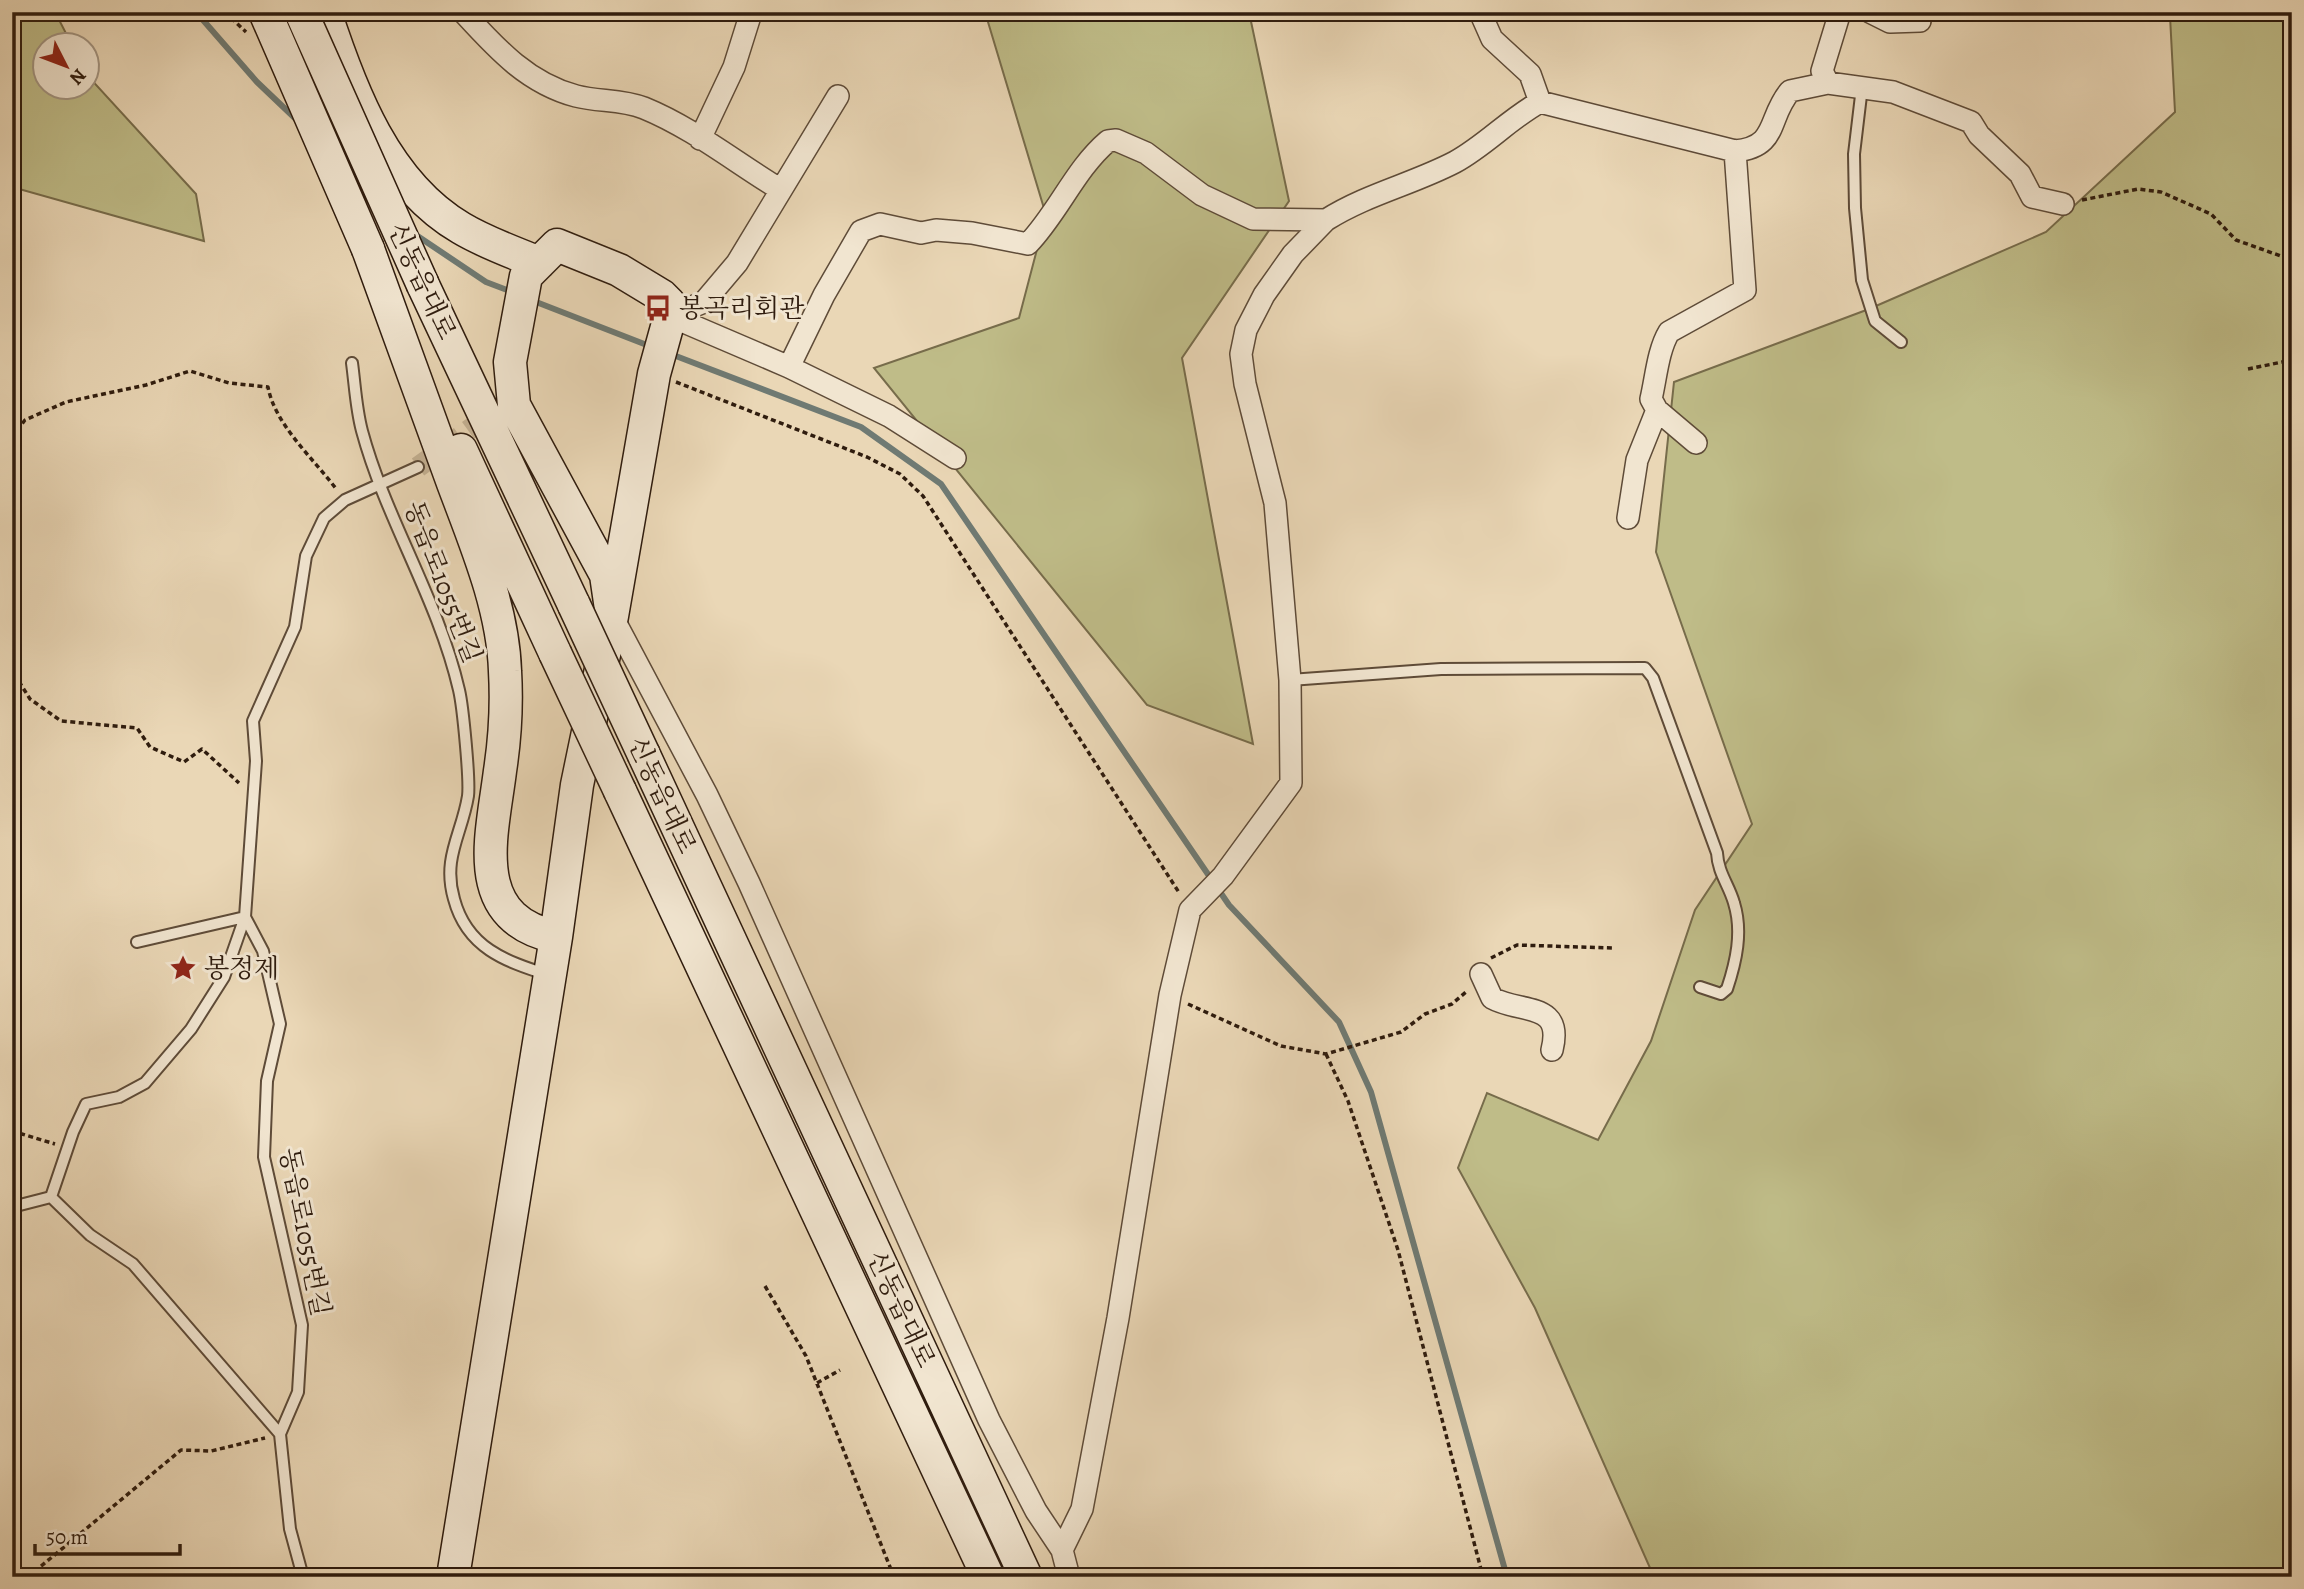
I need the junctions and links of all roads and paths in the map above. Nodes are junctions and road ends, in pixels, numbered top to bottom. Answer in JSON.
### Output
{"nodes":[{"id":1,"x":265,"y":12,"type":"edge"},
{"id":2,"x":301,"y":12,"type":"edge"},
{"id":3,"x":325,"y":12,"type":"edge"},
{"id":4,"x":463,"y":12,"type":"edge"},
{"id":5,"x":1480,"y":12,"type":"edge"},
{"id":6,"x":1840,"y":12,"type":"edge"},
{"id":7,"x":1870,"y":12,"type":"edge"},
{"id":8,"x":750,"y":16,"type":"dead end"},
{"id":9,"x":1920,"y":21,"type":"dead end"},
{"id":10,"x":1828,"y":83,"type":"junction"},
{"id":11,"x":1862,"y":87,"type":"junction"},
{"id":12,"x":838,"y":96,"type":"dead end"},
{"id":13,"x":1540,"y":102,"type":"junction"},
{"id":14,"x":700,"y":139,"type":"junction"},
{"id":15,"x":1735,"y":152,"type":"junction"},
{"id":16,"x":781,"y":190,"type":"junction"},
{"id":17,"x":2063,"y":204,"type":"joint"},
{"id":18,"x":1326,"y":220,"type":"junction"},
{"id":19,"x":368,"y":249,"type":"junction"},
{"id":20,"x":2292,"y":260,"type":"edge"},
{"id":21,"x":533,"y":269,"type":"junction"},
{"id":22,"x":668,"y":321,"type":"junction"},
{"id":23,"x":1901,"y":342,"type":"dead end"},
{"id":24,"x":2292,"y":360,"type":"edge"},
{"id":25,"x":352,"y":363,"type":"dead end"},
{"id":26,"x":789,"y":367,"type":"junction"},
{"id":27,"x":656,"y":368,"type":"junction"},
{"id":28,"x":2248,"y":369,"type":"dead end"},
{"id":29,"x":1657,"y":410,"type":"junction"},
{"id":30,"x":12,"y":437,"type":"edge"},
{"id":31,"x":1696,"y":443,"type":"dead end"},
{"id":32,"x":955,"y":458,"type":"dead end"},
{"id":33,"x":418,"y":467,"type":"tunnel mouth"},
{"id":34,"x":381,"y":485,"type":"junction"},
{"id":35,"x":345,"y":500,"type":"junction"},
{"id":36,"x":1628,"y":518,"type":"dead end"},
{"id":37,"x":612,"y":616,"type":"junction"},
{"id":38,"x":12,"y":677,"type":"edge"},
{"id":39,"x":1290,"y":680,"type":"junction"},
{"id":40,"x":254,"y":796,"type":"junction"},
{"id":41,"x":1194,"y":906,"type":"junction"},
{"id":42,"x":245,"y":917,"type":"junction"},
{"id":43,"x":556,"y":937,"type":"junction"},
{"id":44,"x":137,"y":942,"type":"dead end"},
{"id":45,"x":1481,"y":974,"type":"dead end"},
{"id":46,"x":549,"y":975,"type":"junction"},
{"id":47,"x":1700,"y":987,"type":"dead end"},
{"id":48,"x":1170,"y":995,"type":"junction"},
{"id":49,"x":1363,"y":1042,"type":"dead end"},
{"id":50,"x":1552,"y":1050,"type":"dead end"},
{"id":51,"x":1326,"y":1054,"type":"junction"},
{"id":52,"x":12,"y":1131,"type":"edge"},
{"id":53,"x":67,"y":1148,"type":"junction"},
{"id":54,"x":51,"y":1196,"type":"junction"},
{"id":55,"x":12,"y":1207,"type":"edge"},
{"id":56,"x":765,"y":1286,"type":"dead end"},
{"id":57,"x":840,"y":1370,"type":"dead end"},
{"id":58,"x":817,"y":1383,"type":"junction"},
{"id":59,"x":280,"y":1434,"type":"junction"},
{"id":60,"x":1062,"y":1550,"type":"junction"},
{"id":61,"x":28,"y":1577,"type":"edge"},
{"id":62,"x":303,"y":1577,"type":"edge"},
{"id":63,"x":453,"y":1577,"type":"edge"},
{"id":64,"x":894,"y":1577,"type":"edge"},
{"id":65,"x":988,"y":1577,"type":"edge"},
{"id":66,"x":1026,"y":1577,"type":"edge"},
{"id":67,"x":1069,"y":1577,"type":"edge"},
{"id":68,"x":1483,"y":1577,"type":"edge"}],
"edges":[{"from":1,"to":19,"type":"main road","name":"신동읍대로","bridge":true},
{"from":2,"to":66,"type":"main road","name":"신동읍대로","bridge":true},
{"from":3,"to":21,"type":"main road"},
{"from":4,"to":14,"type":"street"},
{"from":5,"to":13,"type":"street"},
{"from":6,"to":10,"type":"street"},
{"from":7,"to":9,"type":"street"},
{"from":8,"to":14,"type":"street"},
{"from":10,"to":11,"type":"street"},
{"from":10,"to":15,"type":"street"},
{"from":11,"to":17,"type":"street"},
{"from":11,"to":23,"type":"lane"},
{"from":12,"to":16,"type":"street"},
{"from":13,"to":15,"type":"street"},
{"from":13,"to":18,"type":"street"},
{"from":14,"to":16,"type":"street"},
{"from":15,"to":29,"type":"street"},
{"from":16,"to":22,"type":"street"},
{"from":17,"to":20,"type":"path"},
{"from":18,"to":26,"type":"street"},
{"from":18,"to":39,"type":"street"},
{"from":19,"to":43,"type":"main road"},
{"from":19,"to":65,"type":"main road","name":"신동읍대로","bridge":true},
{"from":21,"to":22,"type":"main road"},
{"from":21,"to":37,"type":"main road"},
{"from":22,"to":26,"type":"street"},
{"from":22,"to":27,"type":"main road"},
{"from":24,"to":28,"type":"path"},
{"from":25,"to":34,"type":"lane","name":"동읍로1055번길"},
{"from":26,"to":32,"type":"street"},
{"from":27,"to":37,"type":"main road"},
{"from":27,"to":41,"type":"path"},
{"from":29,"to":31,"type":"street"},
{"from":29,"to":36,"type":"street"},
{"from":30,"to":35,"type":"path"},
{"from":33,"to":34,"type":"lane","name":"동읍로1055번길"},
{"from":34,"to":35,"type":"lane","name":"동읍로1055번길"},
{"from":34,"to":46,"type":"lane","name":"동읍로1055번길"},
{"from":35,"to":40,"type":"lane","name":"동읍로1055번길"},
{"from":37,"to":43,"type":"main road"},
{"from":37,"to":60,"type":"street"},
{"from":38,"to":40,"type":"path"},
{"from":39,"to":41,"type":"street"},
{"from":39,"to":47,"type":"lane"},
{"from":40,"to":42,"type":"lane","name":"동읍로1055번길"},
{"from":41,"to":48,"type":"street"},
{"from":42,"to":44,"type":"lane"},
{"from":42,"to":53,"type":"lane","name":"동읍로1055번길"},
{"from":42,"to":59,"type":"lane","name":"동읍로1055번길"},
{"from":43,"to":46,"type":"main road"},
{"from":45,"to":50,"type":"street"},
{"from":46,"to":63,"type":"main road"},
{"from":48,"to":51,"type":"path"},
{"from":48,"to":60,"type":"street"},
{"from":49,"to":51,"type":"path"},
{"from":51,"to":68,"type":"path"},
{"from":52,"to":53,"type":"path"},
{"from":53,"to":54,"type":"lane","name":"동읍로1055번길"},
{"from":54,"to":55,"type":"lane"},
{"from":54,"to":59,"type":"lane"},
{"from":56,"to":58,"type":"path"},
{"from":57,"to":58,"type":"path"},
{"from":58,"to":64,"type":"path"},
{"from":59,"to":61,"type":"path"},
{"from":59,"to":62,"type":"lane","name":"동읍로1055번길"},
{"from":60,"to":67,"type":"street"}]}
